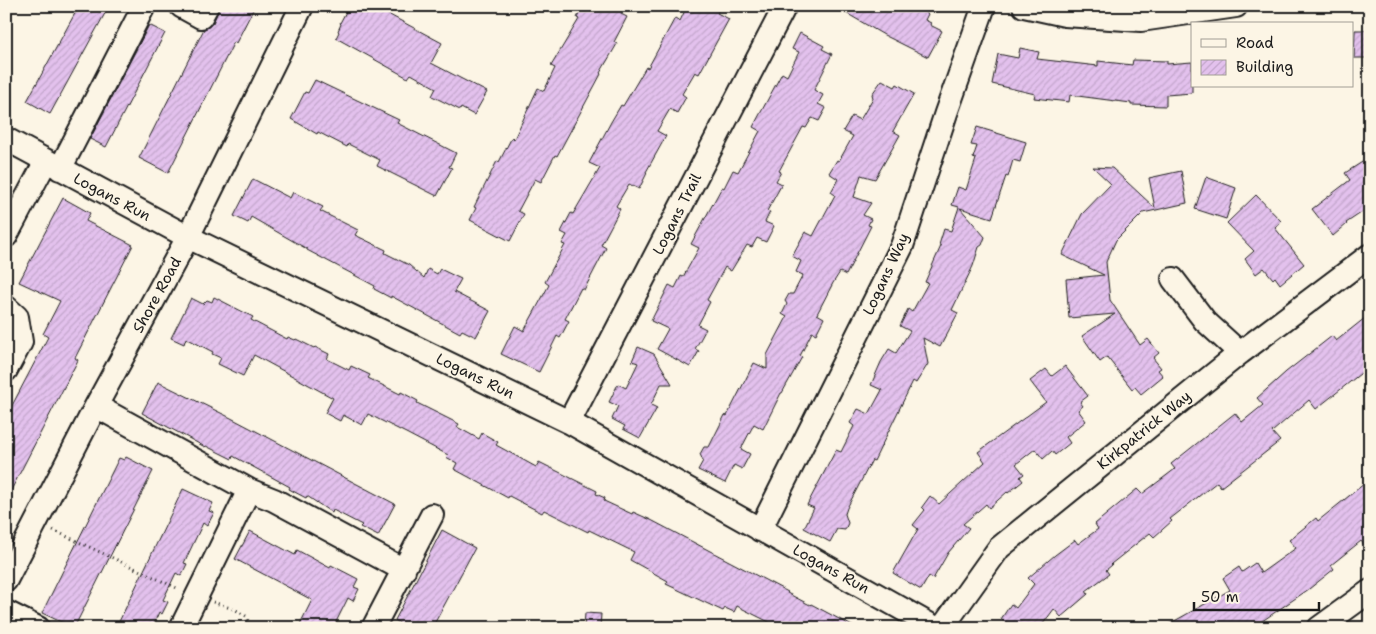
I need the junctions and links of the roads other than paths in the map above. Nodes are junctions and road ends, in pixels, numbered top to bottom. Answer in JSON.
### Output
{"nodes":[{"id":1,"x":144,"y":6,"type":"edge"},
{"id":2,"x":181,"y":6,"type":"edge"},
{"id":3,"x":207,"y":6,"type":"edge"},
{"id":4,"x":302,"y":6,"type":"edge"},
{"id":5,"x":785,"y":6,"type":"edge"},
{"id":6,"x":984,"y":6,"type":"edge"},
{"id":7,"x":1024,"y":6,"type":"edge"},
{"id":8,"x":1236,"y":6,"type":"edge"},
{"id":9,"x":6,"y":139,"type":"edge"},
{"id":10,"x":53,"y":165,"type":"junction"},
{"id":11,"x":6,"y":236,"type":"edge"},
{"id":12,"x":188,"y":237,"type":"junction"},
{"id":13,"x":1370,"y":255,"type":"edge"},
{"id":14,"x":1173,"y":279,"type":"dead end"},
{"id":15,"x":6,"y":307,"type":"edge"},
{"id":16,"x":1240,"y":353,"type":"junction"},
{"id":17,"x":6,"y":370,"type":"edge"},
{"id":18,"x":96,"y":406,"type":"junction"},
{"id":19,"x":569,"y":422,"type":"junction"},
{"id":20,"x":249,"y":490,"type":"junction"},
{"id":21,"x":432,"y":515,"type":"dead end"},
{"id":22,"x":760,"y":530,"type":"junction"},
{"id":23,"x":404,"y":570,"type":"junction"},
{"id":24,"x":6,"y":580,"type":"edge"},
{"id":25,"x":1369,"y":592,"type":"edge"},
{"id":26,"x":6,"y":612,"type":"edge"},
{"id":27,"x":38,"y":628,"type":"edge"},
{"id":28,"x":181,"y":628,"type":"edge"},
{"id":29,"x":374,"y":628,"type":"edge"},
{"id":30,"x":936,"y":628,"type":"edge"},
{"id":31,"x":942,"y":628,"type":"edge"},
{"id":32,"x":1319,"y":628,"type":"edge"}],
"edges":[{"from":1,"to":10,"type":"street"},
{"from":2,"to":3,"type":"street"},
{"from":4,"to":12,"type":"street","name":"Shore Road"},
{"from":5,"to":19,"type":"street","name":"Logans Trail"},
{"from":6,"to":22,"type":"street","name":"Logans Way"},
{"from":7,"to":8,"type":"street"},
{"from":9,"to":10,"type":"street","name":"Logans Run"},
{"from":10,"to":11,"type":"street"},
{"from":10,"to":12,"type":"street","name":"Logans Run"},
{"from":12,"to":18,"type":"street","name":"Shore Road"},
{"from":12,"to":19,"type":"street","name":"Logans Run"},
{"from":13,"to":16,"type":"street","name":"Kirkpatrick Way"},
{"from":14,"to":16,"type":"street"},
{"from":15,"to":17,"type":"street"},
{"from":16,"to":31,"type":"street","name":"Kirkpatrick Way"},
{"from":18,"to":20,"type":"street"},
{"from":18,"to":24,"type":"street","name":"Shore Road"},
{"from":19,"to":22,"type":"street","name":"Logans Run"},
{"from":20,"to":23,"type":"street"},
{"from":20,"to":28,"type":"street"},
{"from":21,"to":23,"type":"street"},
{"from":22,"to":30,"type":"street","name":"Logans Run"},
{"from":23,"to":29,"type":"street"},
{"from":25,"to":32,"type":"street"},
{"from":26,"to":27,"type":"street"}]}
